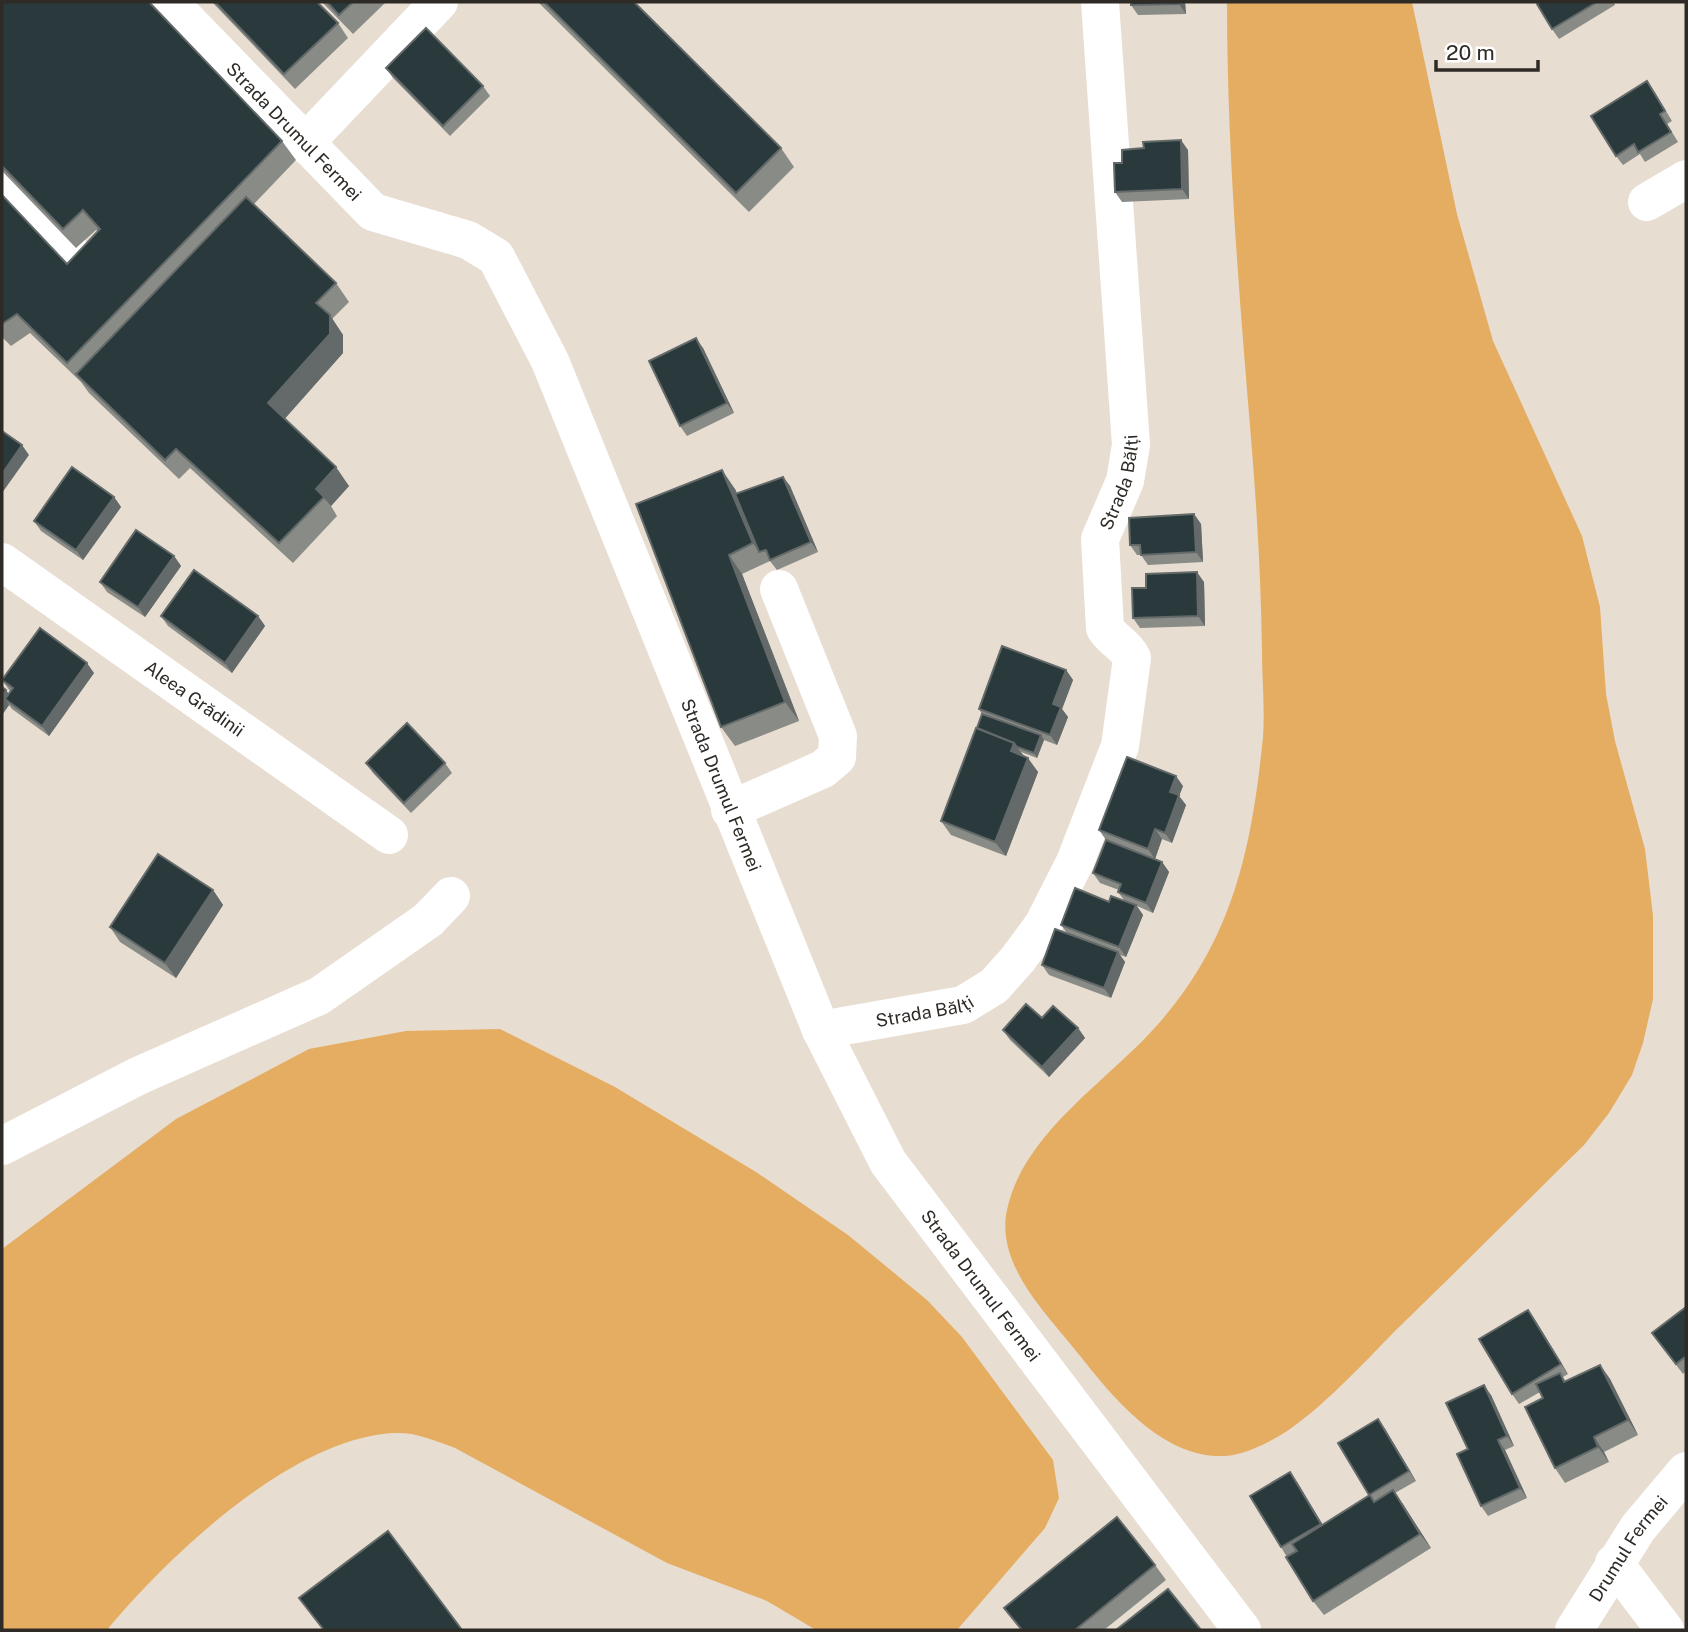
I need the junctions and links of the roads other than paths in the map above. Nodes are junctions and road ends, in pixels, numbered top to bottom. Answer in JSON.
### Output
{"nodes":[{"id":1,"x":169,"y":2,"type":"edge"},
{"id":2,"x":439,"y":2,"type":"edge"},
{"id":3,"x":1100,"y":2,"type":"edge"},
{"id":4,"x":304,"y":144,"type":"junction"},
{"id":5,"x":1686,"y":178,"type":"edge"},
{"id":6,"x":2,"y":182,"type":"edge"},
{"id":7,"x":1647,"y":202,"type":"dead end"},
{"id":8,"x":76,"y":258,"type":"edge"},
{"id":9,"x":2,"y":562,"type":"edge"},
{"id":10,"x":779,"y":589,"type":"dead end"},
{"id":11,"x":730,"y":810,"type":"junction"},
{"id":12,"x":389,"y":835,"type":"dead end"},
{"id":13,"x":451,"y":896,"type":"dead end"},
{"id":14,"x":821,"y":1030,"type":"junction"},
{"id":15,"x":2,"y":1146,"type":"edge"},
{"id":16,"x":1686,"y":1471,"type":"edge"},
{"id":17,"x":1614,"y":1563,"type":"junction"},
{"id":18,"x":1242,"y":1630,"type":"edge"},
{"id":19,"x":1574,"y":1630,"type":"edge"},
{"id":20,"x":1665,"y":1630,"type":"edge"}],
"edges":[{"from":1,"to":4,"type":"street","name":"Strada Drumul Fermei"},
{"from":2,"to":4,"type":"street"},
{"from":3,"to":14,"type":"street","name":"Strada Bălți"},
{"from":4,"to":11,"type":"street","name":"Strada Drumul Fermei"},
{"from":5,"to":7,"type":"street"},
{"from":6,"to":8,"type":"street"},
{"from":9,"to":12,"type":"street","name":"Aleea Grădinii"},
{"from":10,"to":11,"type":"street"},
{"from":11,"to":14,"type":"street","name":"Strada Drumul Fermei"},
{"from":13,"to":15,"type":"street"},
{"from":14,"to":18,"type":"street","name":"Strada Drumul Fermei"},
{"from":16,"to":17,"type":"street","name":"Drumul Fermei"},
{"from":17,"to":19,"type":"street","name":"Drumul Fermei"},
{"from":17,"to":20,"type":"street"}]}
